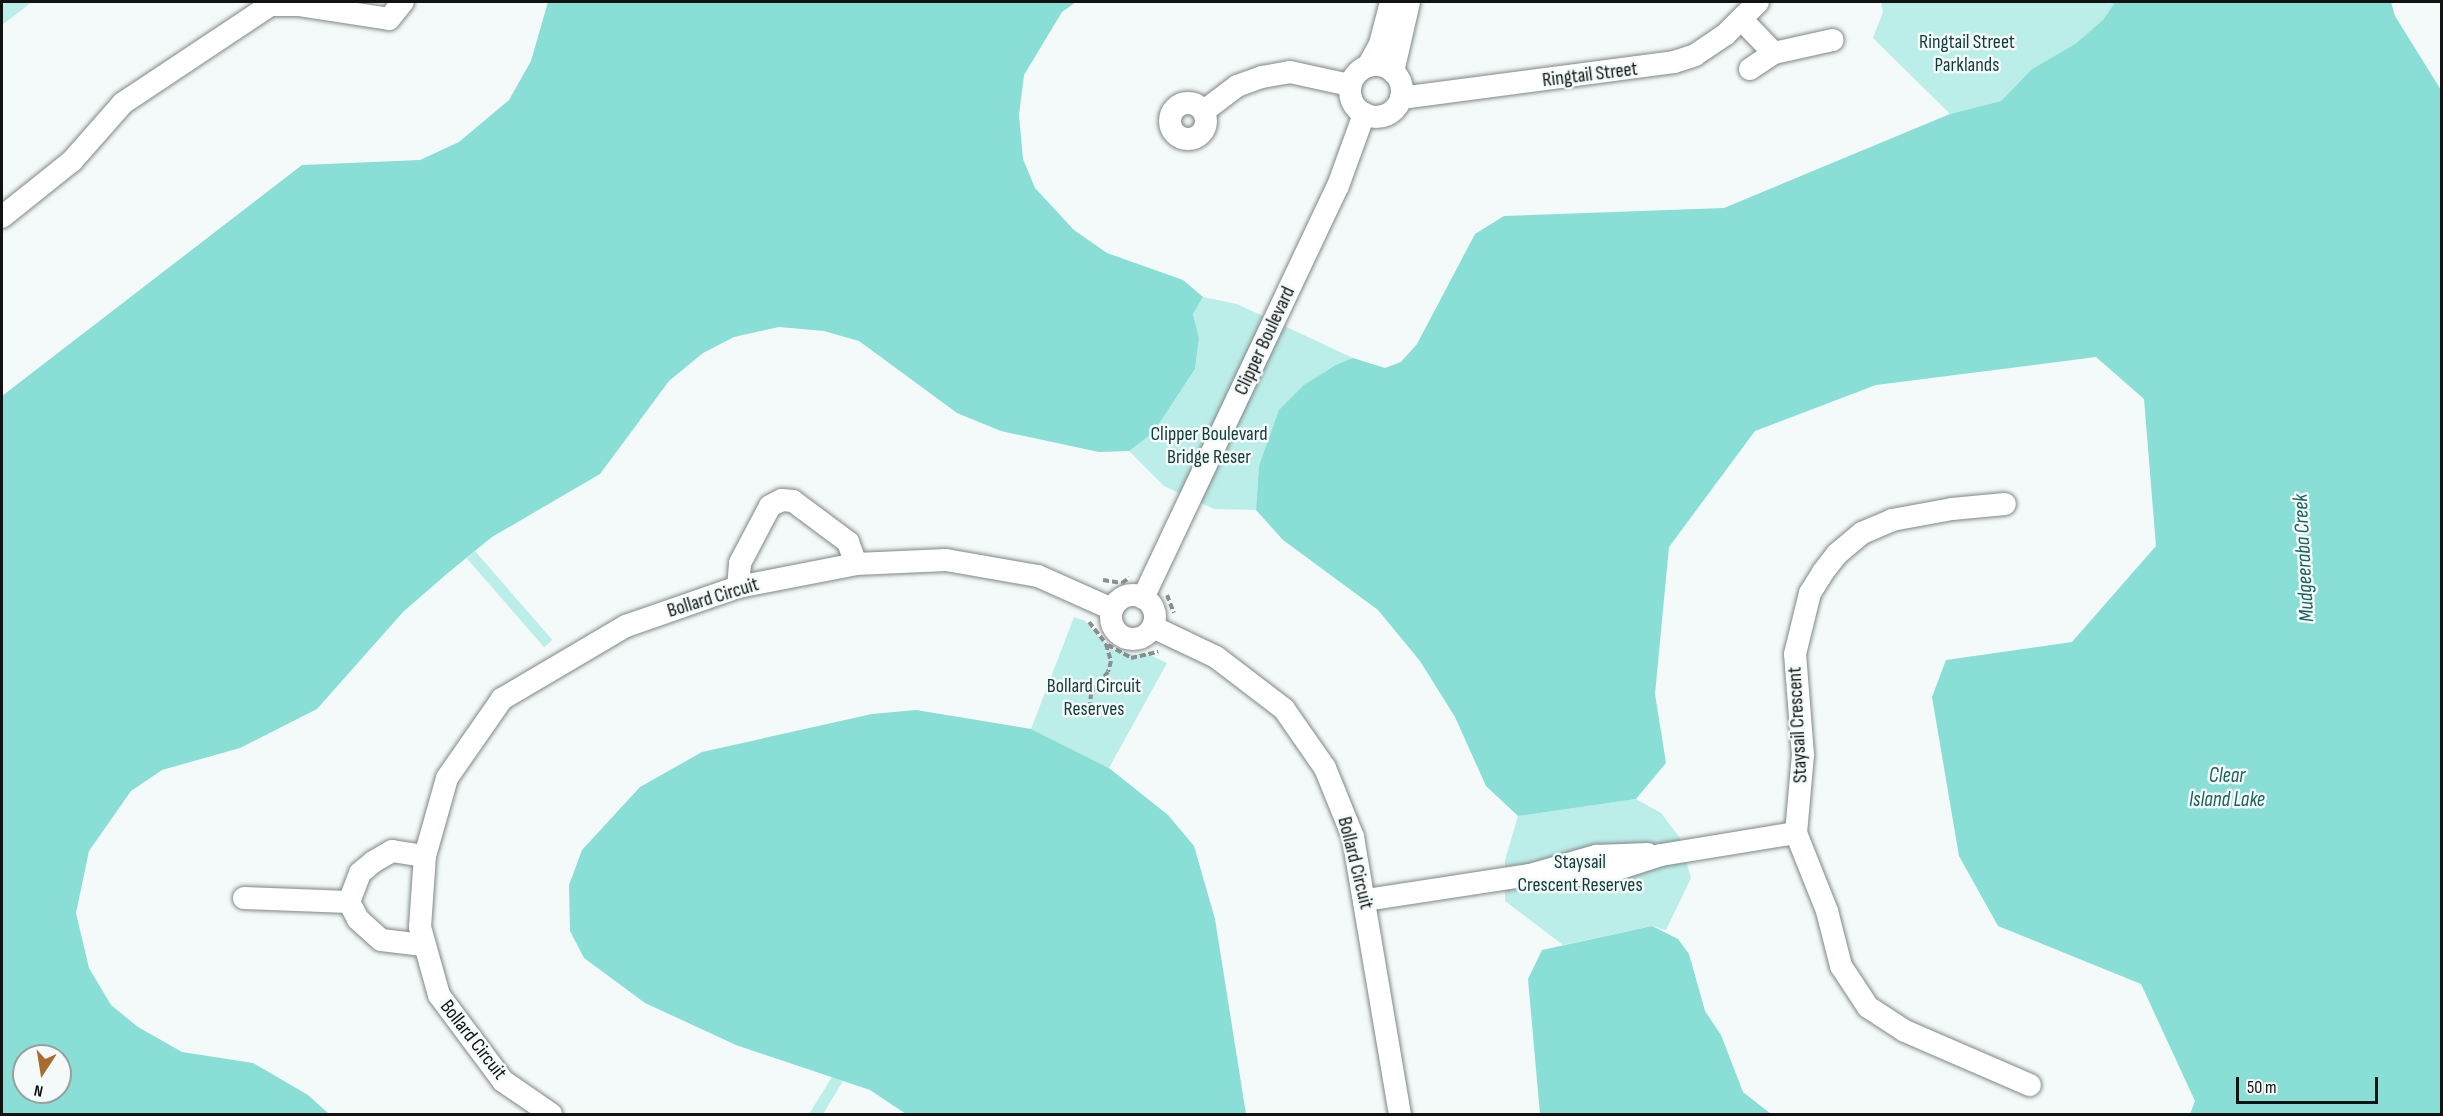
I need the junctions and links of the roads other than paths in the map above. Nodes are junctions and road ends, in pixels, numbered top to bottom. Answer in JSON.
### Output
{"nodes":[{"id":1,"x":403,"y":2,"type":"edge"},
{"id":2,"x":1390,"y":2,"type":"edge"},
{"id":3,"x":1409,"y":2,"type":"edge"},
{"id":4,"x":1758,"y":2,"type":"edge"},
{"id":5,"x":272,"y":3,"type":"edge"},
{"id":6,"x":1742,"y":20,"type":"junction"},
{"id":7,"x":1833,"y":40,"type":"dead end"},
{"id":8,"x":1774,"y":53,"type":"junction"},
{"id":9,"x":1368,"y":66,"type":"junction"},
{"id":10,"x":1750,"y":69,"type":"dead end"},
{"id":11,"x":1394,"y":72,"type":"junction"},
{"id":12,"x":1350,"y":84,"type":"junction"},
{"id":13,"x":1401,"y":98,"type":"junction"},
{"id":14,"x":1204,"y":111,"type":"dead end"},
{"id":15,"x":1364,"y":114,"type":"junction"},
{"id":16,"x":2,"y":217,"type":"edge"},
{"id":17,"x":2005,"y":504,"type":"dead end"},
{"id":18,"x":856,"y":564,"type":"junction"},
{"id":19,"x":738,"y":587,"type":"junction"},
{"id":20,"x":1143,"y":598,"type":"junction"},
{"id":21,"x":1112,"y":609,"type":"junction"},
{"id":22,"x":1153,"y":627,"type":"junction"},
{"id":23,"x":1796,"y":833,"type":"junction"},
{"id":24,"x":425,"y":856,"type":"junction"},
{"id":25,"x":244,"y":898,"type":"dead end"},
{"id":26,"x":1366,"y":900,"type":"junction"},
{"id":27,"x":349,"y":902,"type":"junction"},
{"id":28,"x":423,"y":945,"type":"junction"},
{"id":29,"x":2030,"y":1085,"type":"dead end"},
{"id":30,"x":548,"y":1114,"type":"edge"},
{"id":31,"x":1400,"y":1114,"type":"edge"}],
"edges":[{"from":1,"to":5,"type":"street"},
{"from":2,"to":9,"type":"street"},
{"from":3,"to":11,"type":"street"},
{"from":4,"to":6,"type":"street","name":"Ringtail Street"},
{"from":5,"to":16,"type":"street"},
{"from":6,"to":8,"type":"street"},
{"from":6,"to":13,"type":"street","name":"Ringtail Street"},
{"from":7,"to":8,"type":"street"},
{"from":8,"to":10,"type":"street"},
{"from":9,"to":11,"type":"street"},
{"from":9,"to":12,"type":"street"},
{"from":11,"to":13,"type":"street"},
{"from":12,"to":14,"type":"street"},
{"from":12,"to":15,"type":"street"},
{"from":13,"to":15,"type":"street"},
{"from":15,"to":20,"type":"street","name":"Clipper Boulevard"},
{"from":17,"to":23,"type":"street","name":"Staysail Crescent"},
{"from":18,"to":19,"type":"street","name":"Bollard Circuit"},
{"from":18,"to":19,"type":"street"},
{"from":18,"to":21,"type":"street","name":"Bollard Circuit"},
{"from":19,"to":24,"type":"street","name":"Bollard Circuit"},
{"from":20,"to":21,"type":"street"},
{"from":20,"to":22,"type":"street"},
{"from":21,"to":22,"type":"street"},
{"from":22,"to":26,"type":"street","name":"Bollard Circuit"},
{"from":23,"to":26,"type":"street"},
{"from":23,"to":29,"type":"street","name":"Staysail Crescent"},
{"from":24,"to":27,"type":"street"},
{"from":24,"to":28,"type":"street","name":"Bollard Circuit"},
{"from":25,"to":27,"type":"street"},
{"from":26,"to":31,"type":"street","name":"Bollard Circuit"},
{"from":27,"to":28,"type":"street"},
{"from":28,"to":30,"type":"street","name":"Bollard Circuit"}]}
